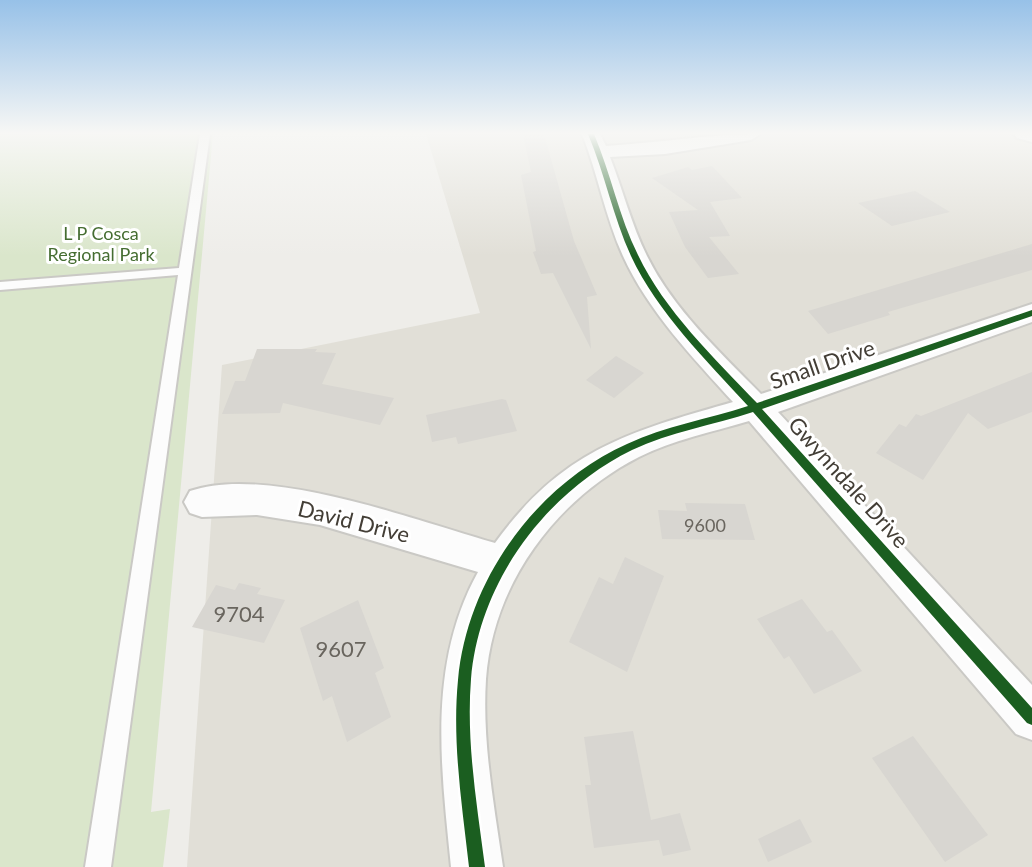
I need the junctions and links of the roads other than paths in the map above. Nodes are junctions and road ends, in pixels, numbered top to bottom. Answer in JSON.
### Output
{"nodes":[{"id":1,"x":199,"y":174,"type":"edge"},
{"id":2,"x":604,"y":174,"type":"edge"},
{"id":3,"x":185,"y":271,"type":"junction"},
{"id":4,"x":0,"y":286,"type":"edge"},
{"id":5,"x":1032,"y":313,"type":"edge"},
{"id":6,"x":756,"y":407,"type":"junction"},
{"id":7,"x":202,"y":502,"type":"dead end"},
{"id":8,"x":502,"y":562,"type":"junction"},
{"id":9,"x":1032,"y":718,"type":"edge"},
{"id":10,"x":98,"y":867,"type":"edge"},
{"id":11,"x":477,"y":867,"type":"edge"}],
"edges":[{"from":1,"to":3,"type":"lane"},
{"from":2,"to":6,"type":"street","name":"Gwynndale Drive"},
{"from":3,"to":4,"type":"lane"},
{"from":3,"to":10,"type":"lane"},
{"from":5,"to":6,"type":"street","name":"Small Drive"},
{"from":6,"to":8,"type":"street","name":"Small Drive"},
{"from":6,"to":9,"type":"street","name":"Gwynndale Drive"},
{"from":7,"to":8,"type":"street","name":"David Drive"},
{"from":8,"to":11,"type":"street","name":"Small Drive"}]}
